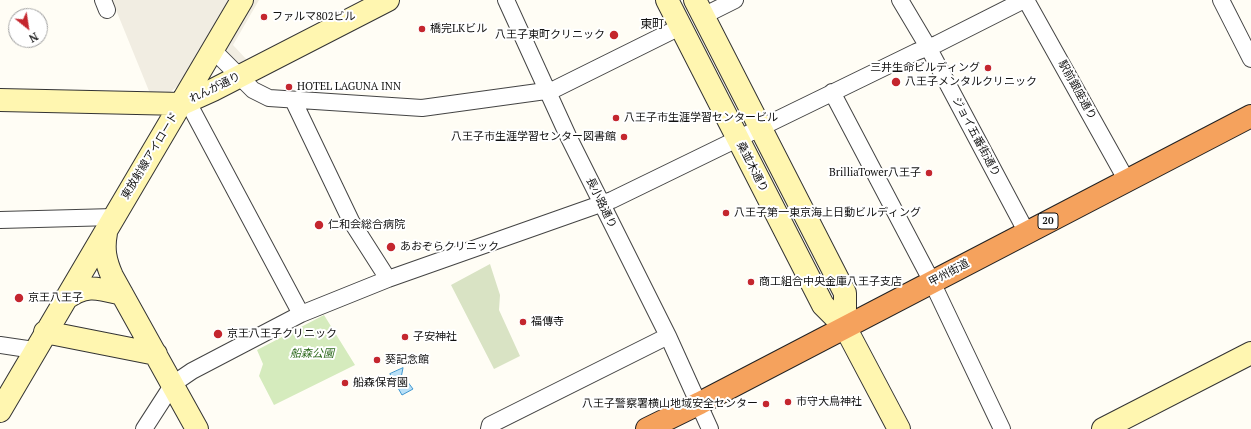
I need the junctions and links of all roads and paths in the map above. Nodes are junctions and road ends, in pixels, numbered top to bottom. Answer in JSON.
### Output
{"nodes":[{"id":1,"x":242,"y":0,"type":"edge"},
{"id":2,"x":388,"y":0,"type":"edge"},
{"id":3,"x":506,"y":0,"type":"edge"},
{"id":4,"x":666,"y":0,"type":"edge"},
{"id":5,"x":735,"y":0,"type":"edge"},
{"id":6,"x":900,"y":0,"type":"edge"},
{"id":7,"x":1025,"y":0,"type":"edge"},
{"id":8,"x":1220,"y":0,"type":"edge"},
{"id":9,"x":699,"y":8,"type":"edge"},
{"id":10,"x":680,"y":27,"type":"junction"},
{"id":11,"x":928,"y":47,"type":"junction"},
{"id":12,"x":213,"y":50,"type":"junction"},
{"id":13,"x":1251,"y":59,"type":"edge"},
{"id":14,"x":240,"y":76,"type":"junction"},
{"id":15,"x":547,"y":90,"type":"junction"},
{"id":16,"x":832,"y":92,"type":"junction"},
{"id":17,"x":0,"y":100,"type":"edge"},
{"id":18,"x":293,"y":100,"type":"junction"},
{"id":19,"x":182,"y":104,"type":"junction"},
{"id":20,"x":1251,"y":116,"type":"edge"},
{"id":21,"x":760,"y":126,"type":"junction"},
{"id":22,"x":737,"y":138,"type":"junction"},
{"id":23,"x":1127,"y":181,"type":"junction"},
{"id":24,"x":601,"y":204,"type":"junction"},
{"id":25,"x":0,"y":220,"type":"edge"},
{"id":26,"x":110,"y":223,"type":"junction"},
{"id":27,"x":1027,"y":233,"type":"junction"},
{"id":28,"x":388,"y":279,"type":"junction"},
{"id":29,"x":932,"y":282,"type":"junction"},
{"id":30,"x":122,"y":294,"type":"junction"},
{"id":31,"x":64,"y":300,"type":"junction"},
{"id":32,"x":301,"y":314,"type":"junction"},
{"id":33,"x":845,"y":328,"type":"junction"},
{"id":34,"x":668,"y":336,"type":"junction"},
{"id":35,"x":40,"y":341,"type":"junction"},
{"id":36,"x":0,"y":345,"type":"edge"},
{"id":37,"x":1251,"y":353,"type":"edge"},
{"id":38,"x":156,"y":354,"type":"junction"},
{"id":39,"x":173,"y":384,"type":"junction"},
{"id":40,"x":700,"y":404,"type":"junction"},
{"id":41,"x":0,"y":411,"type":"edge"},
{"id":42,"x":144,"y":429,"type":"edge"},
{"id":43,"x":197,"y":429,"type":"edge"},
{"id":44,"x":489,"y":429,"type":"edge"},
{"id":45,"x":647,"y":429,"type":"edge"},
{"id":46,"x":710,"y":429,"type":"edge"},
{"id":47,"x":899,"y":429,"type":"edge"},
{"id":48,"x":1002,"y":429,"type":"edge"},
{"id":49,"x":1103,"y":429,"type":"edge"}],
"edges":[{"from":1,"to":12,"type":"street","name":"東放射線アイロード"},
{"from":2,"to":14,"type":"street","name":"れんが通り"},
{"from":3,"to":15,"type":"street","name":"長小路通り"},
{"from":4,"to":10,"type":"street","name":"桑並木通り"},
{"from":5,"to":9,"type":"street"},
{"from":6,"to":11,"type":"street","name":"ジョイ五番街通り"},
{"from":7,"to":11,"type":"street"},
{"from":7,"to":23,"type":"street","name":"駅前銀座通り"},
{"from":8,"to":13,"type":"street"},
{"from":9,"to":21,"type":"street","name":"桑並木通り"},
{"from":10,"to":15,"type":"street"},
{"from":10,"to":22,"type":"street","name":"桑並木通り"},
{"from":11,"to":16,"type":"street"},
{"from":11,"to":27,"type":"street","name":"ジョイ五番街通り"},
{"from":12,"to":14,"type":"street"},
{"from":12,"to":19,"type":"street","name":"東放射線アイロード"},
{"from":14,"to":18,"type":"street"},
{"from":14,"to":19,"type":"street","name":"れんが通り"},
{"from":15,"to":18,"type":"street"},
{"from":15,"to":24,"type":"street","name":"長小路通り"},
{"from":16,"to":21,"type":"street"},
{"from":16,"to":29,"type":"street"},
{"from":17,"to":19,"type":"street","name":"れんが通り"},
{"from":18,"to":28,"type":"street"},
{"from":19,"to":26,"type":"street","name":"東放射線アイロード"},
{"from":19,"to":32,"type":"street"},
{"from":20,"to":23,"type":"highway","name":"甲州街道","number":"20"},
{"from":21,"to":22,"type":"street"},
{"from":21,"to":33,"type":"street","name":"桑並木通り"},
{"from":22,"to":24,"type":"street"},
{"from":22,"to":33,"type":"street","name":"桑並木通り"},
{"from":23,"to":27,"type":"highway","name":"甲州街道","number":"20"},
{"from":24,"to":28,"type":"street"},
{"from":24,"to":34,"type":"street","name":"長小路通り"},
{"from":25,"to":26,"type":"street"},
{"from":26,"to":30,"type":"street"},
{"from":26,"to":31,"type":"street","name":"東放射線アイロード"},
{"from":27,"to":29,"type":"highway","name":"甲州街道","number":"20"},
{"from":28,"to":32,"type":"street"},
{"from":29,"to":33,"type":"highway","name":"甲州街道","number":"20"},
{"from":29,"to":48,"type":"street"},
{"from":30,"to":31,"type":"street"},
{"from":30,"to":38,"type":"street"},
{"from":31,"to":35,"type":"street","name":"東放射線アイロード"},
{"from":32,"to":39,"type":"street"},
{"from":33,"to":40,"type":"highway","name":"甲州街道","number":"20"},
{"from":33,"to":47,"type":"street","name":"桑並木通り"},
{"from":34,"to":40,"type":"street","name":"長小路通り"},
{"from":34,"to":44,"type":"street"},
{"from":35,"to":36,"type":"street"},
{"from":35,"to":38,"type":"street"},
{"from":35,"to":41,"type":"street","name":"東放射線アイロード"},
{"from":37,"to":49,"type":"street"},
{"from":38,"to":39,"type":"street"},
{"from":39,"to":42,"type":"street"},
{"from":39,"to":43,"type":"street"},
{"from":40,"to":45,"type":"highway","name":"甲州街道","number":"20"},
{"from":40,"to":46,"type":"street","name":"長小路通り"}]}
